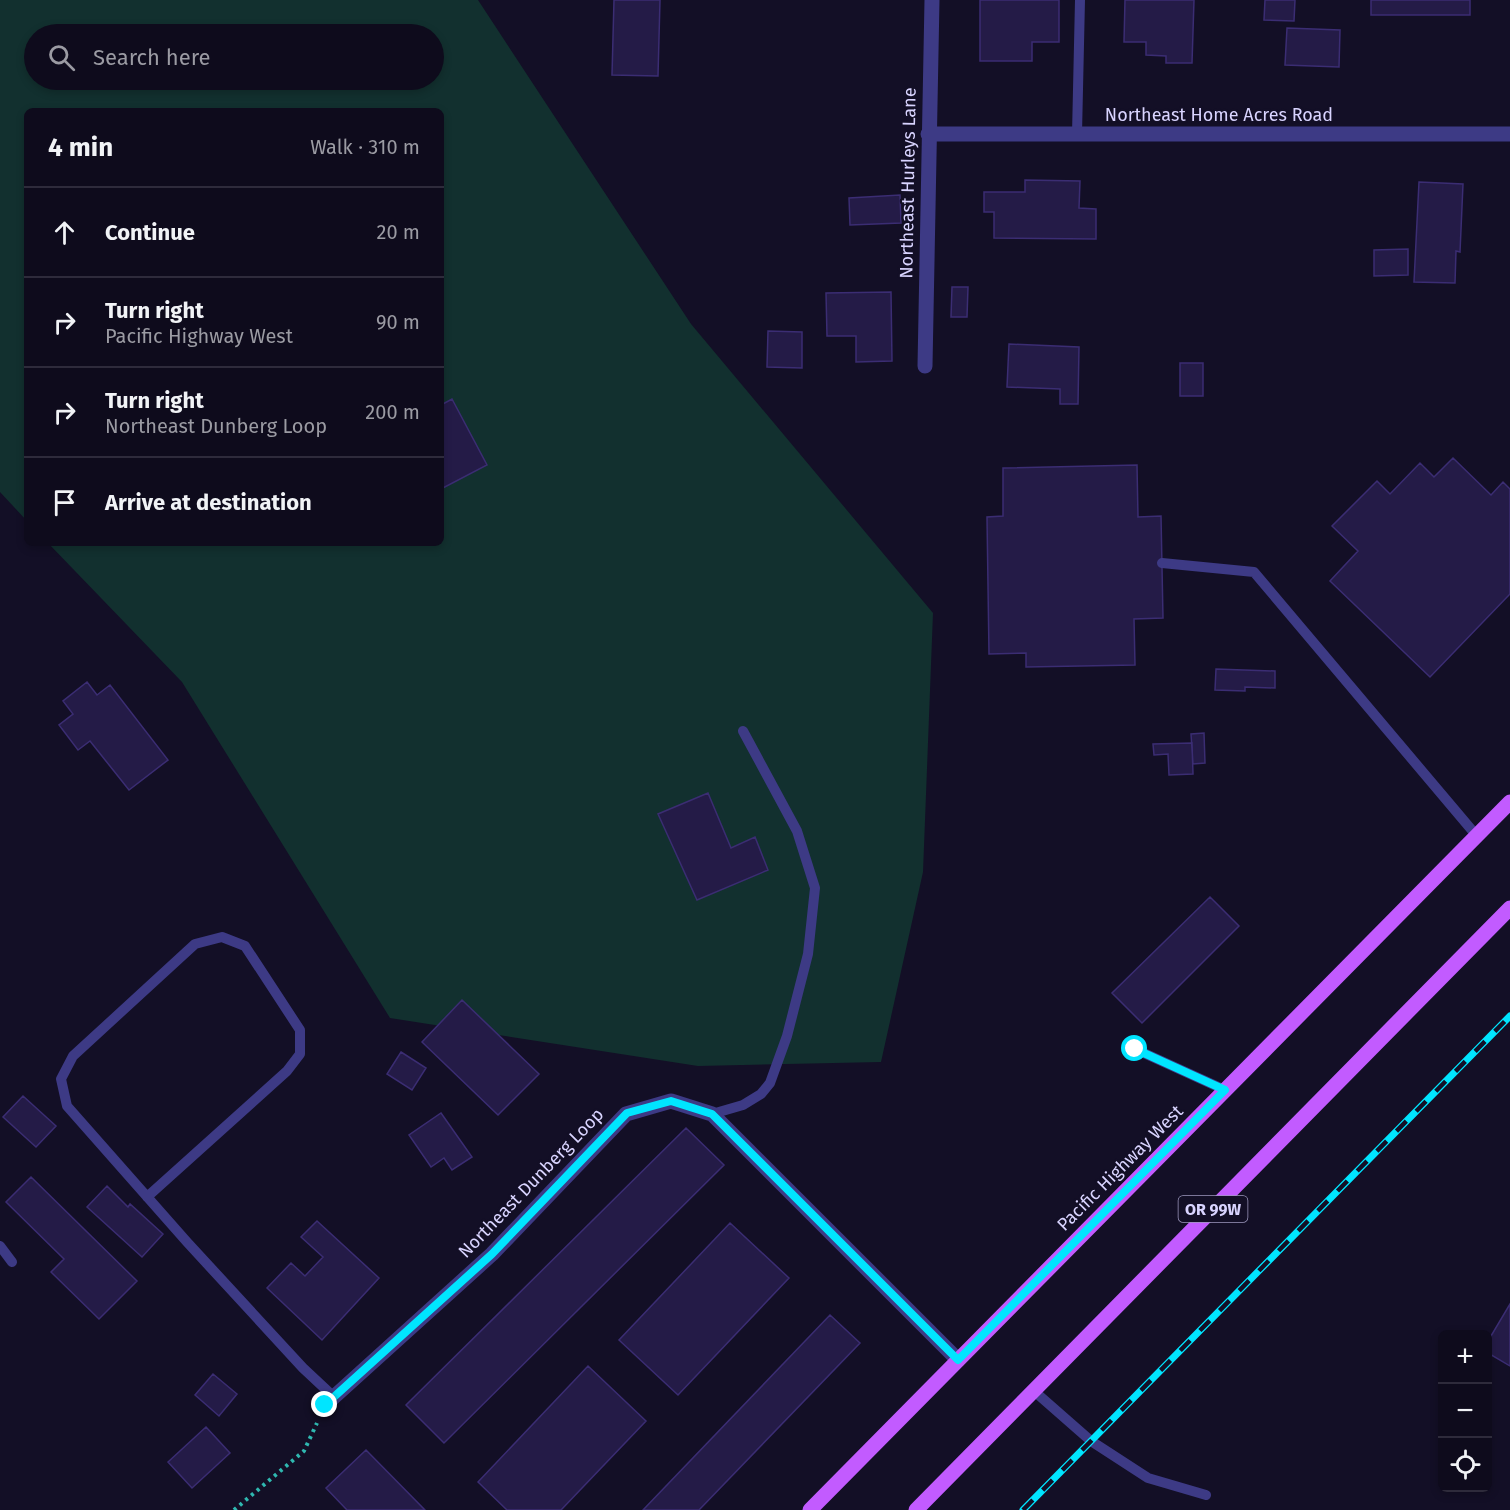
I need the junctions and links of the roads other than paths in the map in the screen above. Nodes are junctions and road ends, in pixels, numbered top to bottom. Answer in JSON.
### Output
{"nodes":[{"id":1,"x":932,"y":0,"type":"edge"},
{"id":2,"x":1080,"y":0,"type":"edge"},
{"id":3,"x":928,"y":134,"type":"junction"},
{"id":4,"x":1077,"y":134,"type":"junction"},
{"id":5,"x":1510,"y":134,"type":"edge"},
{"id":6,"x":925,"y":366,"type":"dead end"},
{"id":7,"x":1162,"y":563,"type":"dead end"},
{"id":8,"x":743,"y":731,"type":"dead end"},
{"id":9,"x":1510,"y":802,"type":"edge"},
{"id":10,"x":1476,"y":835,"type":"junction"},
{"id":11,"x":1510,"y":908,"type":"edge"},
{"id":12,"x":1135,"y":1049,"type":"dead end"},
{"id":13,"x":1225,"y":1090,"type":"junction"},
{"id":14,"x":712,"y":1114,"type":"junction"},
{"id":15,"x":147,"y":1197,"type":"junction"},
{"id":16,"x":0,"y":1246,"type":"edge"},
{"id":17,"x":12,"y":1262,"type":"dead end"},
{"id":18,"x":958,"y":1360,"type":"junction"},
{"id":19,"x":1034,"y":1390,"type":"junction"},
{"id":20,"x":330,"y":1401,"type":"joint"},
{"id":21,"x":1206,"y":1495,"type":"dead end"},
{"id":22,"x":810,"y":1510,"type":"edge"},
{"id":23,"x":916,"y":1510,"type":"edge"}],
"edges":[{"from":1,"to":3,"type":"street","name":"Northeast Hurleys Lane"},
{"from":2,"to":4,"type":"lane"},
{"from":3,"to":4,"type":"street","name":"Northeast Home Acres Road"},
{"from":3,"to":6,"type":"street","name":"Northeast Hurleys Lane"},
{"from":4,"to":5,"type":"street","name":"Northeast Home Acres Road"},
{"from":7,"to":10,"type":"lane"},
{"from":8,"to":14,"type":"lane"},
{"from":9,"to":10,"type":"main road","name":"Pacific Highway West"},
{"from":10,"to":13,"type":"main road","name":"Pacific Highway West"},
{"from":11,"to":19,"type":"main road","number":"OR 99W"},
{"from":12,"to":13,"type":"lane"},
{"from":13,"to":18,"type":"main road","name":"Pacific Highway West"},
{"from":14,"to":18,"type":"street","name":"Northeast Dunberg Loop"},
{"from":14,"to":20,"type":"street","name":"Northeast Dunberg Loop"},
{"from":15,"to":15,"type":"lane"},
{"from":15,"to":20,"type":"lane"},
{"from":16,"to":17,"type":"lane"},
{"from":18,"to":22,"type":"main road","name":"Pacific Highway West"},
{"from":19,"to":21,"type":"lane"},
{"from":19,"to":23,"type":"main road","number":"OR 99W"}]}
